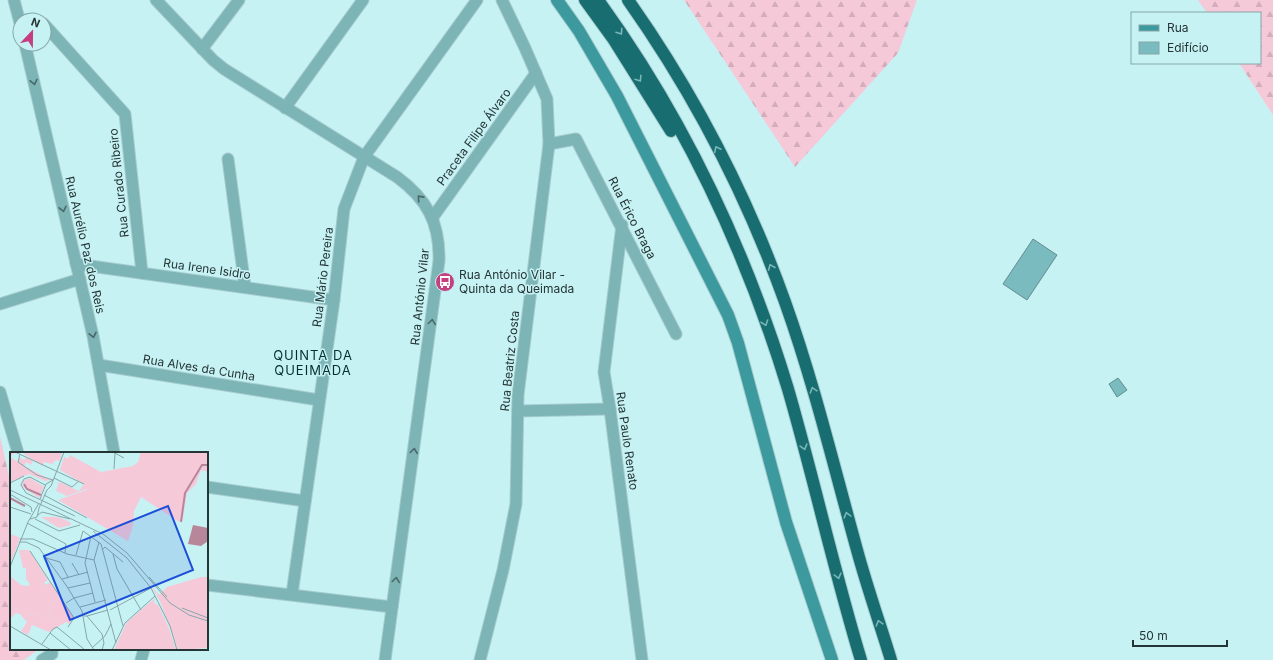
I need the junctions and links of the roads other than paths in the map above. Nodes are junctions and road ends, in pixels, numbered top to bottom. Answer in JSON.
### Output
{"nodes":[{"id":1,"x":14,"y":0,"type":"edge"},
{"id":2,"x":156,"y":0,"type":"edge"},
{"id":3,"x":239,"y":0,"type":"edge"},
{"id":4,"x":363,"y":0,"type":"edge"},
{"id":5,"x":477,"y":0,"type":"edge"},
{"id":6,"x":502,"y":0,"type":"edge"},
{"id":7,"x":557,"y":0,"type":"edge"},
{"id":8,"x":586,"y":0,"type":"edge"},
{"id":9,"x":598,"y":0,"type":"edge"},
{"id":10,"x":628,"y":0,"type":"edge"},
{"id":11,"x":17,"y":12,"type":"edge"},
{"id":12,"x":52,"y":33,"type":"edge"},
{"id":13,"x":202,"y":48,"type":"junction"},
{"id":14,"x":27,"y":52,"type":"edge"},
{"id":15,"x":536,"y":73,"type":"junction"},
{"id":16,"x":285,"y":108,"type":"junction"},
{"id":17,"x":550,"y":144,"type":"junction"},
{"id":18,"x":364,"y":157,"type":"junction"},
{"id":19,"x":228,"y":159,"type":"dead end"},
{"id":20,"x":433,"y":217,"type":"junction"},
{"id":21,"x":622,"y":225,"type":"junction"},
{"id":22,"x":727,"y":227,"type":"junction"},
{"id":23,"x":76,"y":264,"type":"junction"},
{"id":24,"x":142,"y":273,"type":"junction"},
{"id":25,"x":80,"y":279,"type":"junction"},
{"id":26,"x":244,"y":287,"type":"junction"},
{"id":27,"x":334,"y":300,"type":"junction"},
{"id":28,"x":0,"y":304,"type":"edge"},
{"id":29,"x":676,"y":334,"type":"dead end"},
{"id":30,"x":99,"y":365,"type":"junction"},
{"id":31,"x":0,"y":392,"type":"edge"},
{"id":32,"x":319,"y":400,"type":"junction"},
{"id":33,"x":610,"y":409,"type":"junction"},
{"id":34,"x":518,"y":411,"type":"junction"},
{"id":35,"x":18,"y":452,"type":"edge"},
{"id":36,"x":114,"y":452,"type":"edge"},
{"id":37,"x":208,"y":487,"type":"edge"},
{"id":38,"x":305,"y":501,"type":"junction"},
{"id":39,"x":208,"y":585,"type":"edge"},
{"id":40,"x":292,"y":594,"type":"junction"},
{"id":41,"x":392,"y":608,"type":"junction"},
{"id":42,"x":52,"y":650,"type":"edge"},
{"id":43,"x":144,"y":650,"type":"edge"},
{"id":44,"x":42,"y":660,"type":"edge"},
{"id":45,"x":141,"y":660,"type":"edge"},
{"id":46,"x":385,"y":660,"type":"edge"},
{"id":47,"x":480,"y":660,"type":"edge"},
{"id":48,"x":642,"y":660,"type":"edge"},
{"id":49,"x":830,"y":660,"type":"edge"},
{"id":50,"x":861,"y":660,"type":"edge"},
{"id":51,"x":891,"y":660,"type":"edge"}],
"edges":[{"from":1,"to":11,"type":"street"},
{"from":2,"to":13,"type":"street","name":"Rua António Vilar"},
{"from":3,"to":13,"type":"street"},
{"from":4,"to":16,"type":"street"},
{"from":5,"to":18,"type":"street","name":"Rua Mário Pereira"},
{"from":6,"to":15,"type":"street","name":"Rua Beatriz Costa"},
{"from":7,"to":49,"type":"street"},
{"from":8,"to":22,"type":"highway","one_way":true},
{"from":9,"to":22,"type":"highway","one_way":true},
{"from":51,"to":10,"type":"highway","one_way":true},
{"from":12,"to":24,"type":"street","name":"Rua Curado Ribeiro"},
{"from":13,"to":16,"type":"street","name":"Rua António Vilar"},
{"from":14,"to":23,"type":"street","name":"Rua Aurélio Paz dos Reis","one_way":true},
{"from":15,"to":17,"type":"street","name":"Rua Beatriz Costa"},
{"from":15,"to":20,"type":"street","name":"Praceta Filipe Álvaro"},
{"from":16,"to":18,"type":"street","name":"Rua António Vilar"},
{"from":17,"to":21,"type":"street","name":"Rua Érico Braga"},
{"from":17,"to":34,"type":"street","name":"Rua Beatriz Costa"},
{"from":20,"to":18,"type":"street","name":"Rua António Vilar","one_way":true},
{"from":18,"to":27,"type":"street","name":"Rua Mário Pereira"},
{"from":19,"to":26,"type":"street"},
{"from":41,"to":20,"type":"street","name":"Rua António Vilar","one_way":true},
{"from":21,"to":29,"type":"street","name":"Rua Érico Braga"},
{"from":21,"to":33,"type":"street","name":"Rua Paulo Renato"},
{"from":22,"to":50,"type":"highway","one_way":true},
{"from":23,"to":24,"type":"street","name":"Rua Irene Isidro"},
{"from":23,"to":25,"type":"street","name":"Rua Aurélio Paz dos Reis"},
{"from":24,"to":26,"type":"street","name":"Rua Irene Isidro"},
{"from":25,"to":28,"type":"street"},
{"from":25,"to":30,"type":"street","name":"Rua Aurélio Paz dos Reis","one_way":true},
{"from":26,"to":27,"type":"street","name":"Rua Irene Isidro"},
{"from":27,"to":32,"type":"street","name":"Rua Mário Pereira"},
{"from":30,"to":32,"type":"street","name":"Rua Alves da Cunha"},
{"from":30,"to":36,"type":"street","name":"Rua Aurélio Paz dos Reis"},
{"from":31,"to":35,"type":"street"},
{"from":32,"to":38,"type":"street","name":"Rua Mário Pereira"},
{"from":33,"to":34,"type":"street"},
{"from":33,"to":48,"type":"street","name":"Rua Paulo Renato"},
{"from":34,"to":47,"type":"street","name":"Rua Beatriz Costa"},
{"from":37,"to":38,"type":"street"},
{"from":38,"to":40,"type":"street","name":"Rua Mário Pereira"},
{"from":39,"to":40,"type":"street"},
{"from":40,"to":41,"type":"street"},
{"from":41,"to":46,"type":"street","name":"Rua António Vilar"},
{"from":42,"to":44,"type":"street"},
{"from":43,"to":45,"type":"street"}]}
